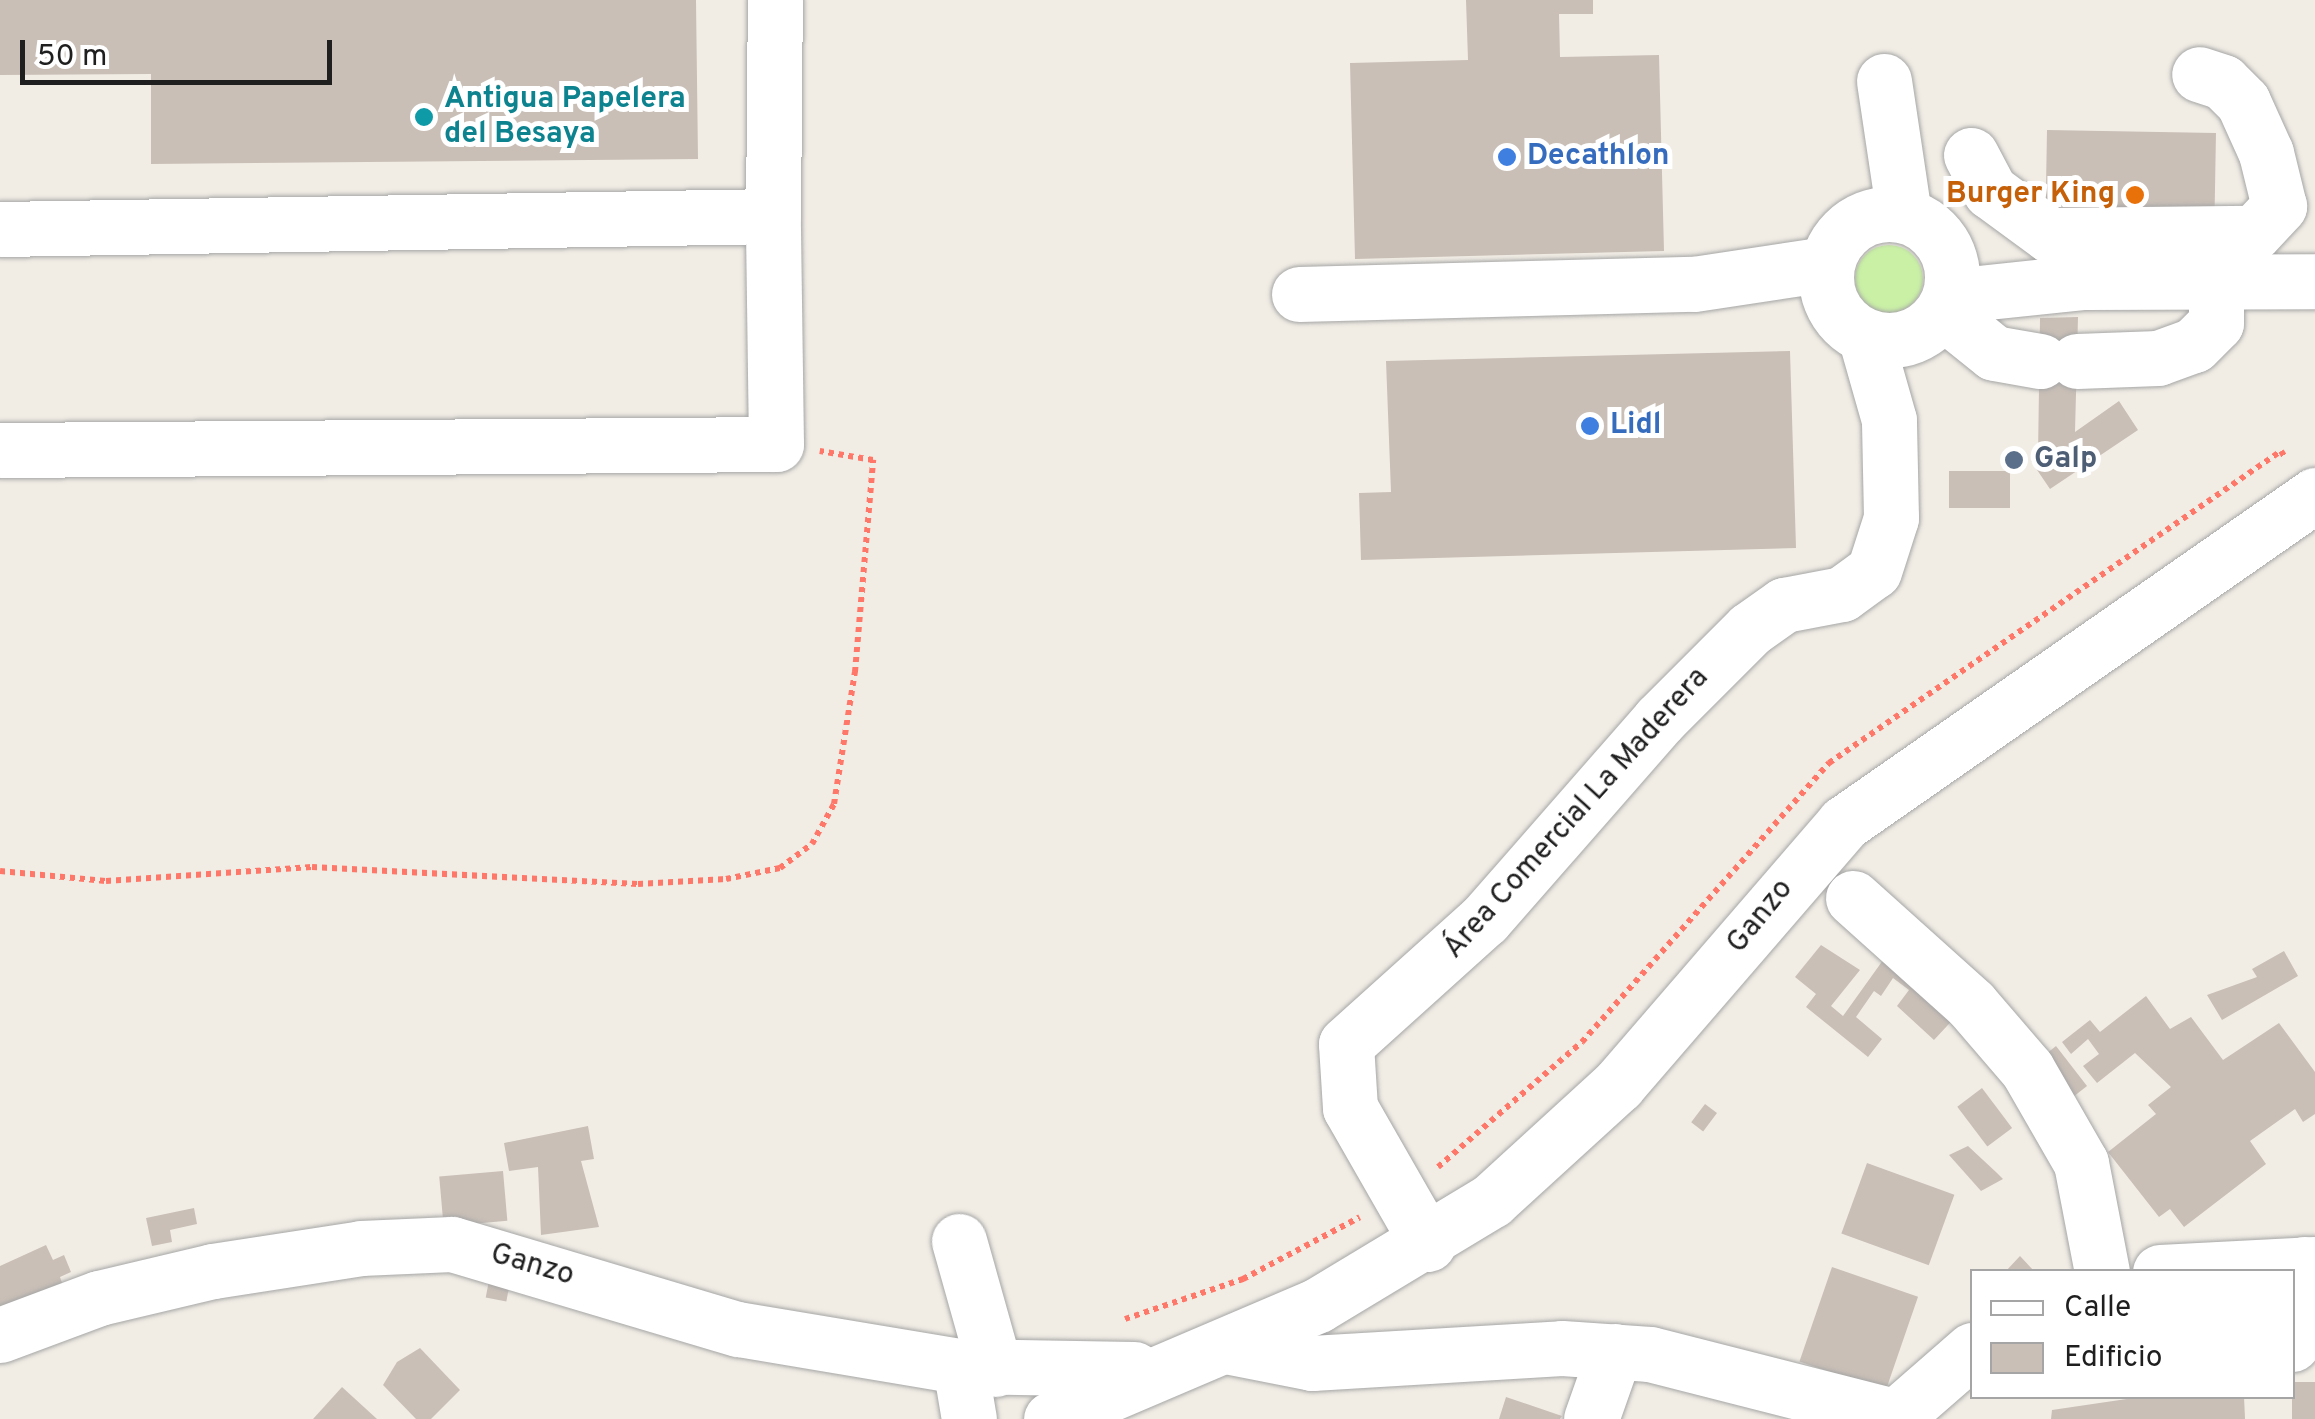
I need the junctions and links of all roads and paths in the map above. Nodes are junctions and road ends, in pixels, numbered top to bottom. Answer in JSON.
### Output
{"nodes":[{"id":1,"x":775,"y":0,"type":"edge"},
{"id":2,"x":2199,"y":74,"type":"dead end"},
{"id":3,"x":1884,"y":95,"type":"dead end"},
{"id":4,"x":1971,"y":155,"type":"dead end"},
{"id":5,"x":773,"y":216,"type":"junction"},
{"id":6,"x":0,"y":229,"type":"edge"},
{"id":7,"x":1893,"y":282,"type":"junction"},
{"id":8,"x":2216,"y":284,"type":"junction"},
{"id":9,"x":2307,"y":287,"type":"edge"},
{"id":10,"x":1299,"y":294,"type":"dead end"},
{"id":11,"x":776,"y":444,"type":"junction"},
{"id":12,"x":0,"y":450,"type":"edge"},
{"id":13,"x":2309,"y":489,"type":"edge"},
{"id":14,"x":0,"y":871,"type":"edge"},
{"id":15,"x":1853,"y":898,"type":"dead end"},
{"id":16,"x":1396,"y":1196,"type":"junction"},
{"id":17,"x":959,"y":1241,"type":"dead end"},
{"id":18,"x":1428,"y":1244,"type":"junction"},
{"id":19,"x":2310,"y":1264,"type":"edge"},
{"id":20,"x":2101,"y":1269,"type":"edge"},
{"id":21,"x":2216,"y":1269,"type":"edge"},
{"id":22,"x":1111,"y":1322,"type":"dead end"},
{"id":23,"x":0,"y":1336,"type":"edge"},
{"id":24,"x":2295,"y":1340,"type":"edge"},
{"id":25,"x":1226,"y":1346,"type":"junction"},
{"id":26,"x":1615,"y":1351,"type":"junction"},
{"id":27,"x":1970,"y":1352,"type":"edge"},
{"id":28,"x":978,"y":1368,"type":"junction"},
{"id":29,"x":1166,"y":1368,"type":"junction"},
{"id":30,"x":1894,"y":1417,"type":"edge"},
{"id":31,"x":969,"y":1419,"type":"edge"},
{"id":32,"x":1051,"y":1419,"type":"edge"},
{"id":33,"x":1591,"y":1419,"type":"edge"}],
"edges":[{"from":1,"to":5,"type":"street"},
{"from":2,"to":4,"type":"street"},
{"from":3,"to":7,"type":"street","name":"Área Comercial La Maderera"},
{"from":5,"to":6,"type":"street"},
{"from":5,"to":11,"type":"street"},
{"from":7,"to":8,"type":"street"},
{"from":7,"to":8,"type":"street"},
{"from":7,"to":10,"type":"street"},
{"from":7,"to":16,"type":"street","name":"Área Comercial La Maderera"},
{"from":8,"to":9,"type":"street"},
{"from":11,"to":12,"type":"street"},
{"from":11,"to":14,"type":"path"},
{"from":13,"to":16,"type":"path"},
{"from":13,"to":18,"type":"street","name":"Ganzo"},
{"from":15,"to":20,"type":"street"},
{"from":16,"to":18,"type":"street","name":"Área Comercial La Maderera"},
{"from":16,"to":22,"type":"path"},
{"from":17,"to":28,"type":"street"},
{"from":18,"to":25,"type":"street","name":"Ganzo"},
{"from":19,"to":21,"type":"street"},
{"from":19,"to":24,"type":"street"},
{"from":23,"to":28,"type":"street","name":"Ganzo"},
{"from":25,"to":26,"type":"street"},
{"from":25,"to":29,"type":"street","name":"Ganzo"},
{"from":26,"to":30,"type":"street"},
{"from":26,"to":33,"type":"street"},
{"from":27,"to":30,"type":"street"},
{"from":28,"to":29,"type":"street","name":"Ganzo"},
{"from":28,"to":31,"type":"street"},
{"from":29,"to":32,"type":"street","name":"Ganzo"}]}
